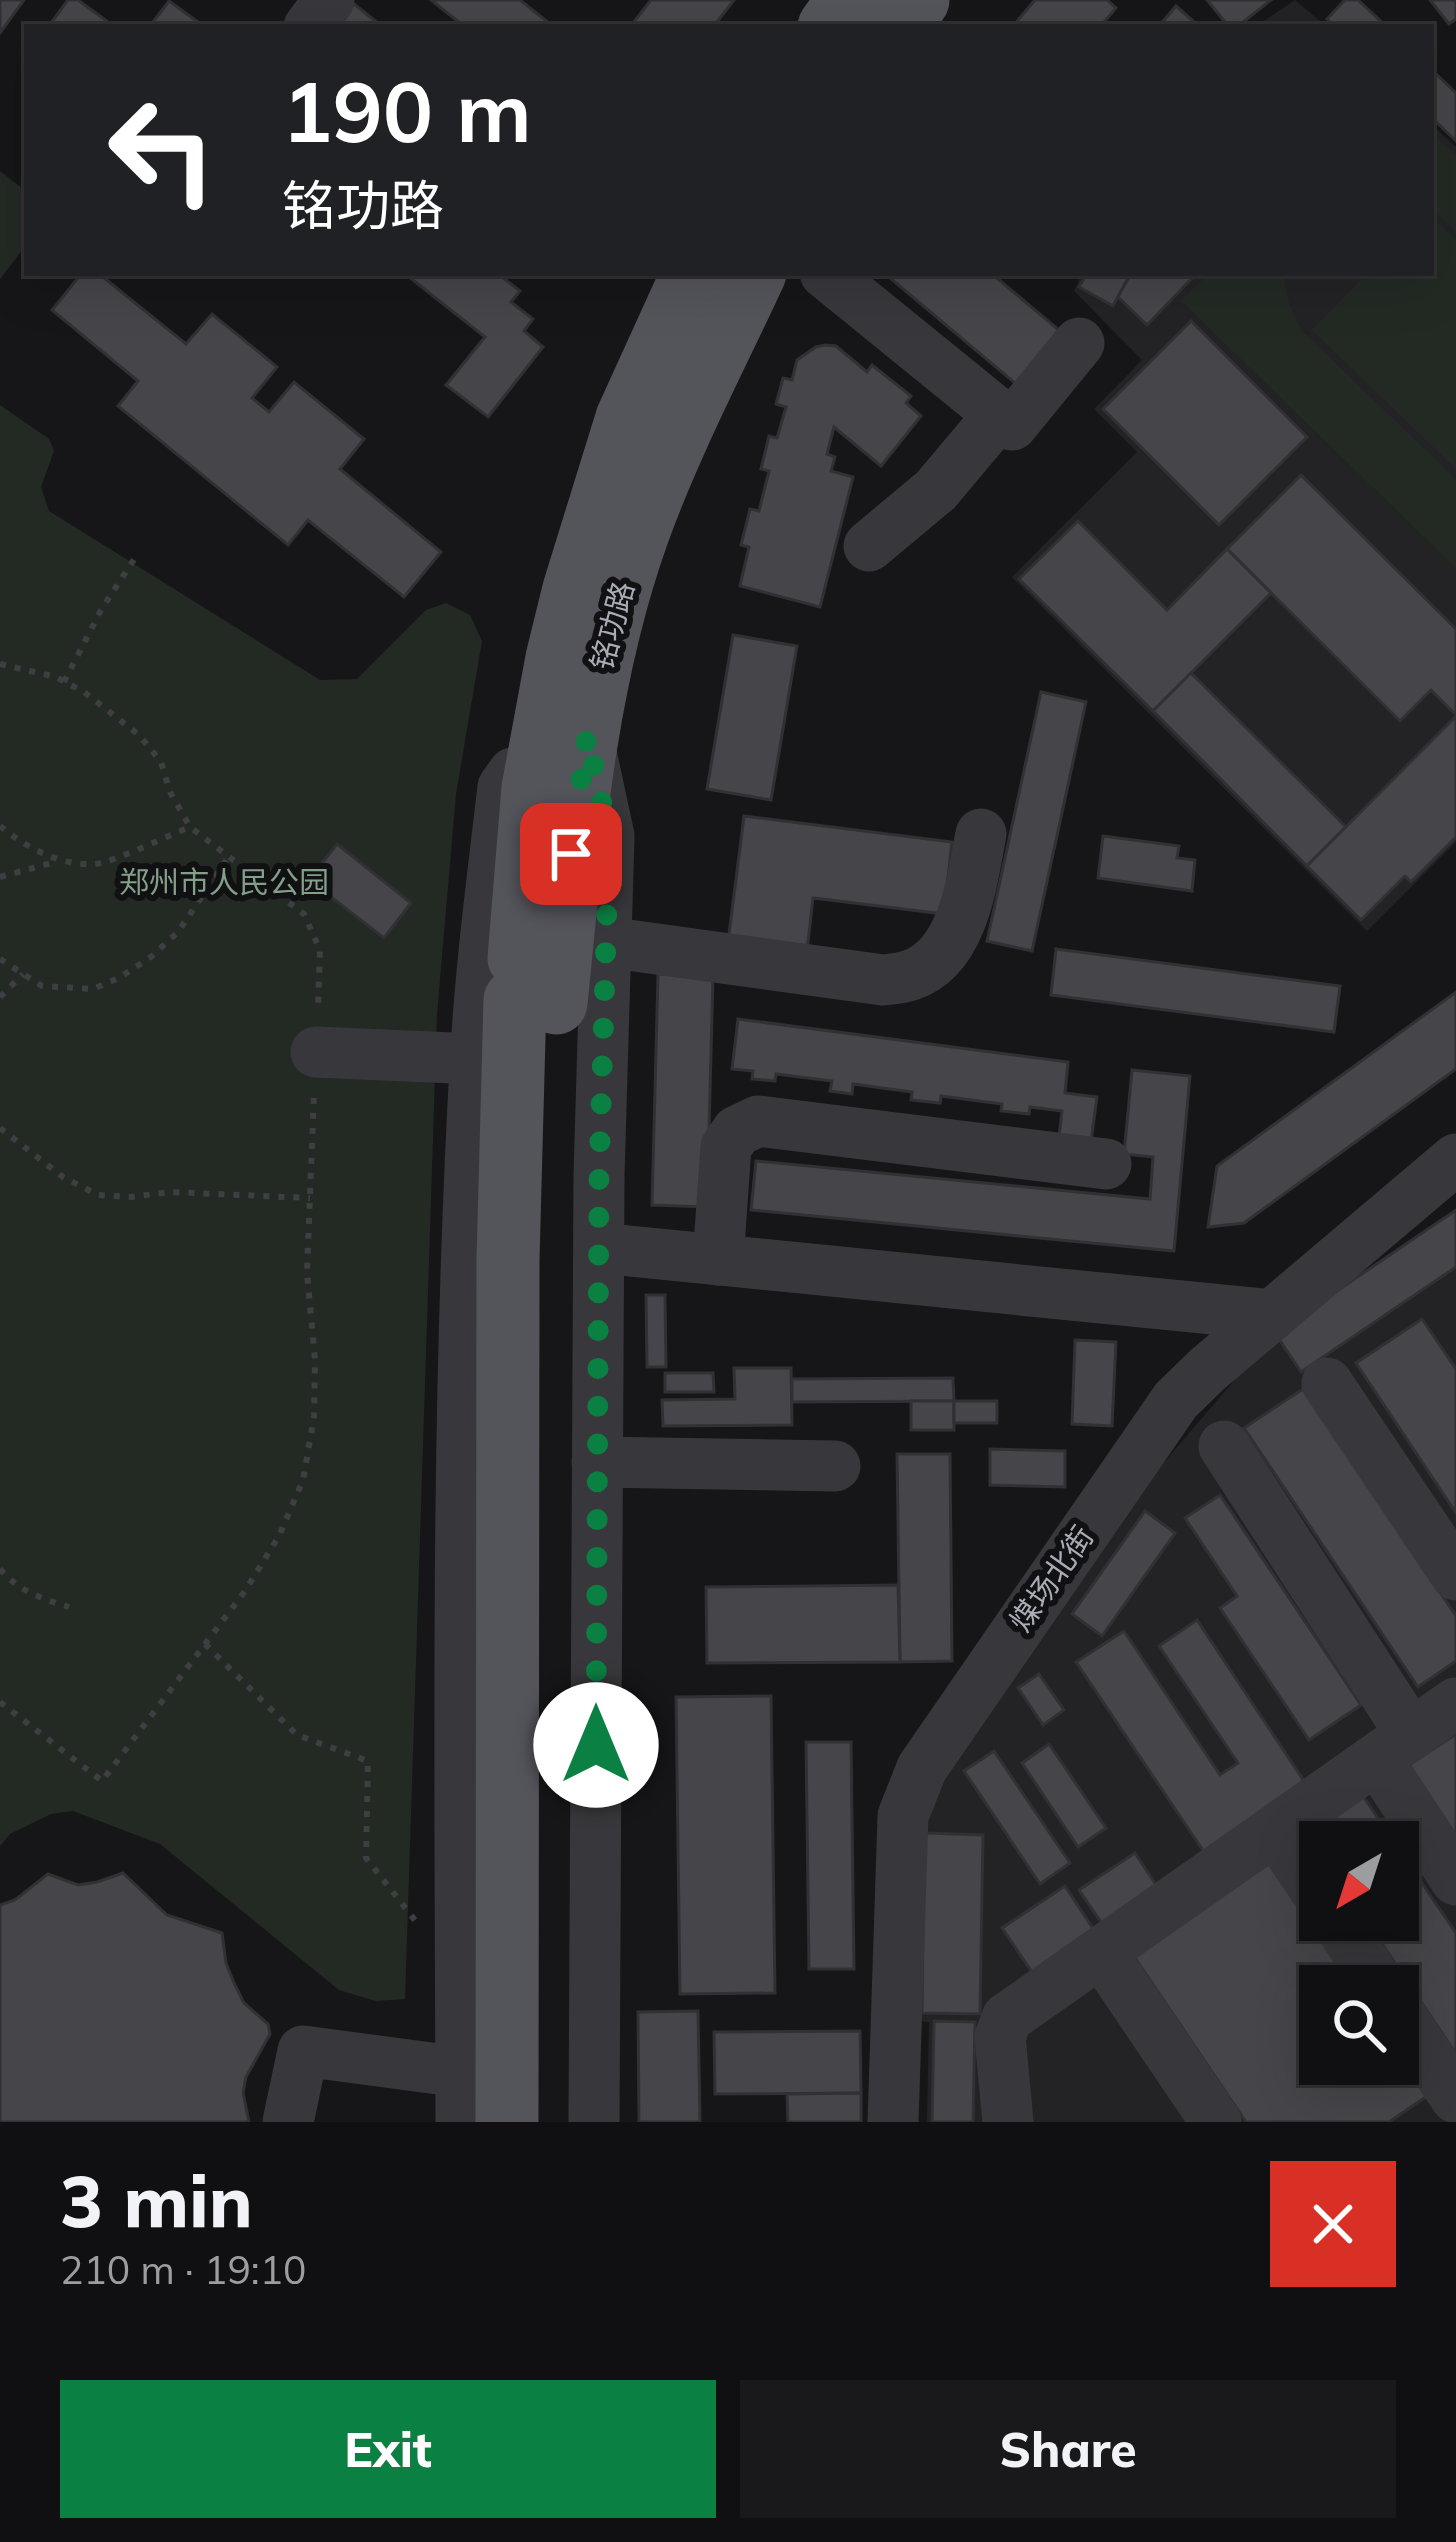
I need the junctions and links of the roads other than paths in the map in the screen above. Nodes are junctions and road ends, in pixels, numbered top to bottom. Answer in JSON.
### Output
{"nodes":[{"id":1,"x":692,"y":276,"type":"edge"},
{"id":2,"x":753,"y":276,"type":"edge"},
{"id":3,"x":828,"y":276,"type":"edge"},
{"id":4,"x":1079,"y":344,"type":"dead end"},
{"id":5,"x":999,"y":415,"type":"junction"},
{"id":6,"x":868,"y":546,"type":"dead end"},
{"id":7,"x":565,"y":731,"type":"junction"},
{"id":8,"x":981,"y":834,"type":"dead end"},
{"id":9,"x":606,"y":942,"type":"junction"},
{"id":10,"x":536,"y":1002,"type":"junction"},
{"id":11,"x":316,"y":1052,"type":"road end"},
{"id":12,"x":476,"y":1059,"type":"junction"},
{"id":13,"x":1456,"y":1159,"type":"edge"},
{"id":14,"x":1106,"y":1164,"type":"dead end"},
{"id":15,"x":599,"y":1248,"type":"junction"},
{"id":16,"x":718,"y":1260,"type":"junction"},
{"id":17,"x":1272,"y":1315,"type":"junction"},
{"id":18,"x":1328,"y":1383,"type":"dead end"},
{"id":19,"x":1224,"y":1445,"type":"dead end"},
{"id":20,"x":597,"y":1462,"type":"junction"},
{"id":21,"x":835,"y":1466,"type":"dead end"},
{"id":22,"x":1456,"y":1575,"type":"edge"},
{"id":23,"x":1456,"y":1703,"type":"edge"},
{"id":24,"x":1394,"y":1747,"type":"junction"},
{"id":25,"x":1275,"y":1830,"type":"junction"},
{"id":26,"x":1299,"y":1866,"type":"edge"},
{"id":27,"x":1456,"y":1880,"type":"edge"},
{"id":28,"x":1101,"y":1952,"type":"junction"},
{"id":29,"x":1419,"y":2044,"type":"edge"},
{"id":30,"x":461,"y":2097,"type":"edge"},
{"id":31,"x":1456,"y":2100,"type":"edge"},
{"id":32,"x":288,"y":2122,"type":"edge"},
{"id":33,"x":507,"y":2122,"type":"edge"},
{"id":34,"x":548,"y":2122,"type":"edge"},
{"id":35,"x":594,"y":2122,"type":"edge"},
{"id":36,"x":893,"y":2122,"type":"edge"},
{"id":37,"x":1008,"y":2122,"type":"edge"},
{"id":38,"x":1216,"y":2122,"type":"edge"},
{"id":39,"x":1429,"y":2122,"type":"edge"}],
"edges":[{"from":1,"to":7,"type":"main road","name":"铭功路"},
{"from":2,"to":7,"type":"main road","name":"铭功路"},
{"from":3,"to":5,"type":"street"},
{"from":4,"to":5,"type":"street"},
{"from":5,"to":6,"type":"street"},
{"from":7,"to":9,"type":"street"},
{"from":7,"to":10,"type":"main road","name":"铭功路"},
{"from":7,"to":12,"type":"street"},
{"from":8,"to":9,"type":"street"},
{"from":9,"to":15,"type":"street"},
{"from":10,"to":33,"type":"main road","bridge":true},
{"from":10,"to":34,"type":"main road"},
{"from":11,"to":12,"type":"street"},
{"from":12,"to":30,"type":"street"},
{"from":13,"to":17,"type":"street","name":"煤场北街"},
{"from":14,"to":16,"type":"street"},
{"from":15,"to":16,"type":"street"},
{"from":15,"to":20,"type":"street"},
{"from":16,"to":17,"type":"street"},
{"from":17,"to":36,"type":"street","name":"煤场北街"},
{"from":18,"to":22,"type":"street"},
{"from":19,"to":24,"type":"street"},
{"from":20,"to":21,"type":"street"},
{"from":20,"to":35,"type":"street"},
{"from":23,"to":24,"type":"street"},
{"from":24,"to":25,"type":"street"},
{"from":24,"to":27,"type":"street"},
{"from":25,"to":26,"type":"street"},
{"from":25,"to":28,"type":"street"},
{"from":28,"to":37,"type":"street"},
{"from":28,"to":38,"type":"street"},
{"from":29,"to":31,"type":"street"},
{"from":30,"to":32,"type":"street"},
{"from":31,"to":39,"type":"street"}]}
